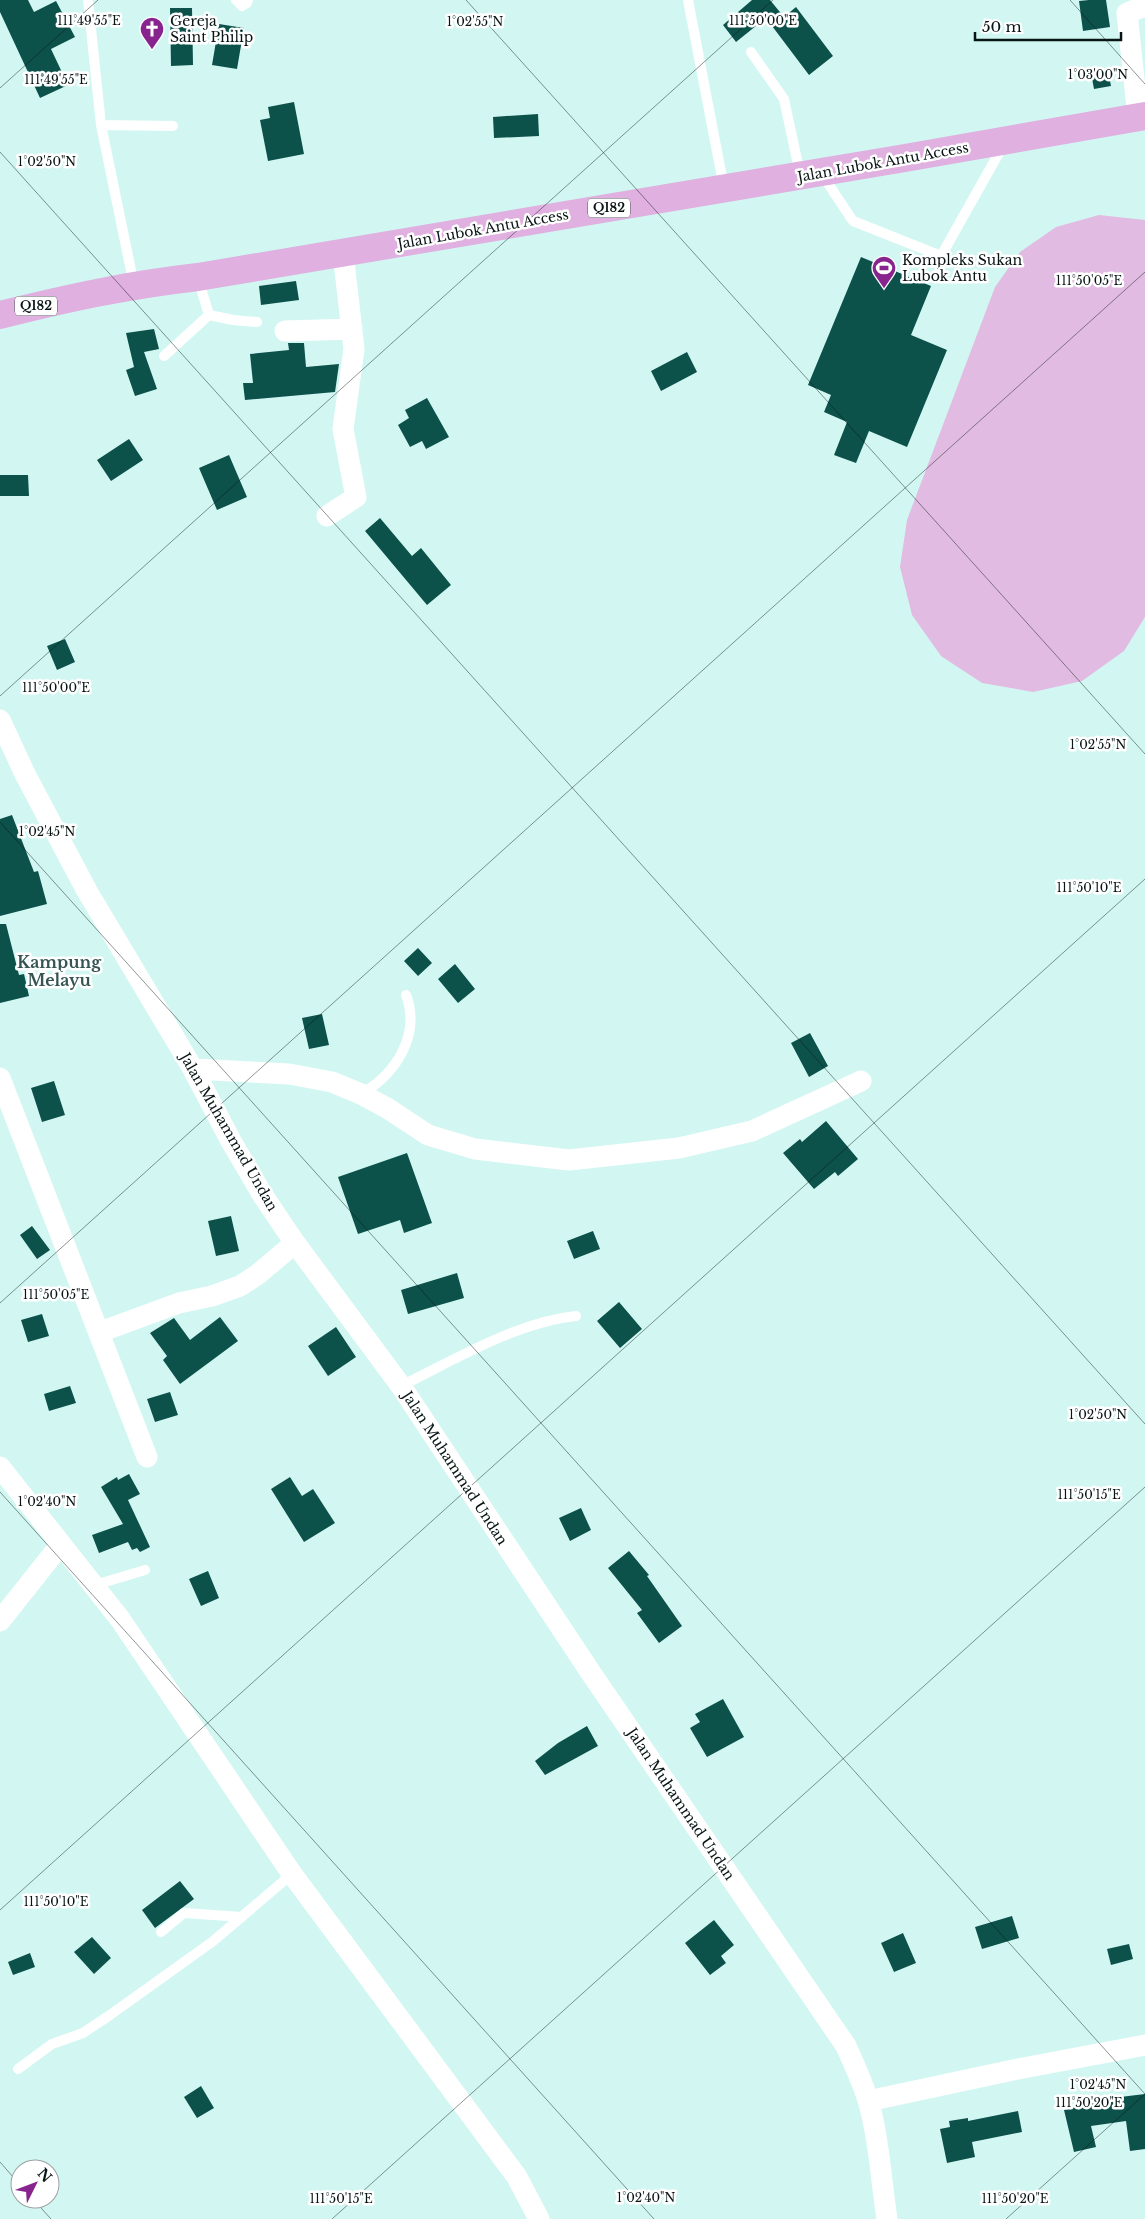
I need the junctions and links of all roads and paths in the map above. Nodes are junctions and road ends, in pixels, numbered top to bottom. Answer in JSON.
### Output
{"nodes":[{"id":1,"x":88,"y":0,"type":"edge"},
{"id":2,"x":236,"y":0,"type":"edge"},
{"id":3,"x":248,"y":0,"type":"edge"},
{"id":4,"x":688,"y":0,"type":"edge"},
{"id":5,"x":1132,"y":6,"type":"edge"},
{"id":6,"x":751,"y":52,"type":"dead end"},
{"id":7,"x":1141,"y":116,"type":"edge"},
{"id":8,"x":101,"y":125,"type":"junction"},
{"id":9,"x":173,"y":126,"type":"dead end"},
{"id":10,"x":1007,"y":139,"type":"junction"},
{"id":11,"x":811,"y":174,"type":"junction"},
{"id":12,"x":724,"y":189,"type":"junction"},
{"id":13,"x":343,"y":253,"type":"junction"},
{"id":14,"x":198,"y":277,"type":"junction"},
{"id":15,"x":134,"y":285,"type":"junction"},
{"id":16,"x":0,"y":315,"type":"edge"},
{"id":17,"x":209,"y":315,"type":"junction"},
{"id":18,"x":256,"y":322,"type":"dead end"},
{"id":19,"x":352,"y":329,"type":"junction"},
{"id":20,"x":285,"y":331,"type":"dead end"},
{"id":21,"x":164,"y":356,"type":"dead end"},
{"id":22,"x":327,"y":516,"type":"dead end"},
{"id":23,"x":1,"y":728,"type":"edge"},
{"id":24,"x":406,"y":995,"type":"dead end"},
{"id":25,"x":193,"y":1069,"type":"junction"},
{"id":26,"x":0,"y":1078,"type":"edge"},
{"id":27,"x":861,"y":1081,"type":"dead end"},
{"id":28,"x":361,"y":1094,"type":"junction"},
{"id":29,"x":296,"y":1243,"type":"junction"},
{"id":30,"x":576,"y":1316,"type":"dead end"},
{"id":31,"x":100,"y":1332,"type":"junction"},
{"id":32,"x":401,"y":1386,"type":"junction"},
{"id":33,"x":147,"y":1457,"type":"dead end"},
{"id":34,"x":0,"y":1467,"type":"edge"},
{"id":35,"x":62,"y":1544,"type":"junction"},
{"id":36,"x":145,"y":1570,"type":"dead end"},
{"id":37,"x":94,"y":1586,"type":"junction"},
{"id":38,"x":0,"y":1621,"type":"edge"},
{"id":39,"x":292,"y":1874,"type":"junction"},
{"id":40,"x":242,"y":1917,"type":"junction"},
{"id":41,"x":161,"y":1932,"type":"dead end"},
{"id":42,"x":1145,"y":2044,"type":"edge"},
{"id":43,"x":18,"y":2069,"type":"dead end"},
{"id":44,"x":868,"y":2102,"type":"junction"},
{"id":45,"x":539,"y":2219,"type":"edge"},
{"id":46,"x":887,"y":2219,"type":"edge"}],
"edges":[{"from":1,"to":8,"type":"lane"},
{"from":2,"to":3,"type":"lane"},
{"from":4,"to":12,"type":"lane"},
{"from":5,"to":7,"type":"street"},
{"from":6,"to":11,"type":"lane"},
{"from":7,"to":10,"type":"main road","name":"Jalan Lubok Antu Access","number":"Q182"},
{"from":8,"to":9,"type":"lane"},
{"from":8,"to":15,"type":"lane"},
{"from":10,"to":11,"type":"main road","name":"Jalan Lubok Antu Access","number":"Q182"},
{"from":10,"to":11,"type":"lane"},
{"from":11,"to":12,"type":"main road","name":"Jalan Lubok Antu Access","number":"Q182"},
{"from":12,"to":13,"type":"main road","name":"Jalan Lubok Antu Access","number":"Q182"},
{"from":13,"to":14,"type":"main road","name":"Jalan Lubok Antu Access","number":"Q182"},
{"from":13,"to":19,"type":"street"},
{"from":14,"to":15,"type":"main road","name":"Jalan Lubok Antu Access","number":"Q182"},
{"from":14,"to":17,"type":"lane"},
{"from":15,"to":16,"type":"main road","name":"Jalan Lubok Antu Access","number":"Q182"},
{"from":17,"to":18,"type":"lane"},
{"from":17,"to":21,"type":"lane"},
{"from":19,"to":20,"type":"street"},
{"from":19,"to":22,"type":"street"},
{"from":23,"to":25,"type":"street","name":"Jalan Muhammad Undan"},
{"from":24,"to":28,"type":"lane"},
{"from":25,"to":28,"type":"street"},
{"from":25,"to":29,"type":"street","name":"Jalan Muhammad Undan"},
{"from":26,"to":31,"type":"street"},
{"from":27,"to":28,"type":"street"},
{"from":29,"to":31,"type":"street"},
{"from":29,"to":32,"type":"street","name":"Jalan Muhammad Undan"},
{"from":30,"to":32,"type":"lane"},
{"from":31,"to":33,"type":"street"},
{"from":32,"to":44,"type":"street","name":"Jalan Muhammad Undan"},
{"from":34,"to":35,"type":"street"},
{"from":35,"to":37,"type":"street"},
{"from":35,"to":38,"type":"street"},
{"from":36,"to":37,"type":"lane"},
{"from":37,"to":39,"type":"street"},
{"from":39,"to":40,"type":"lane"},
{"from":39,"to":45,"type":"street"},
{"from":40,"to":41,"type":"lane"},
{"from":40,"to":43,"type":"lane"},
{"from":42,"to":44,"type":"street"},
{"from":44,"to":46,"type":"street","name":"Jalan Muhammad Undan"}]}
